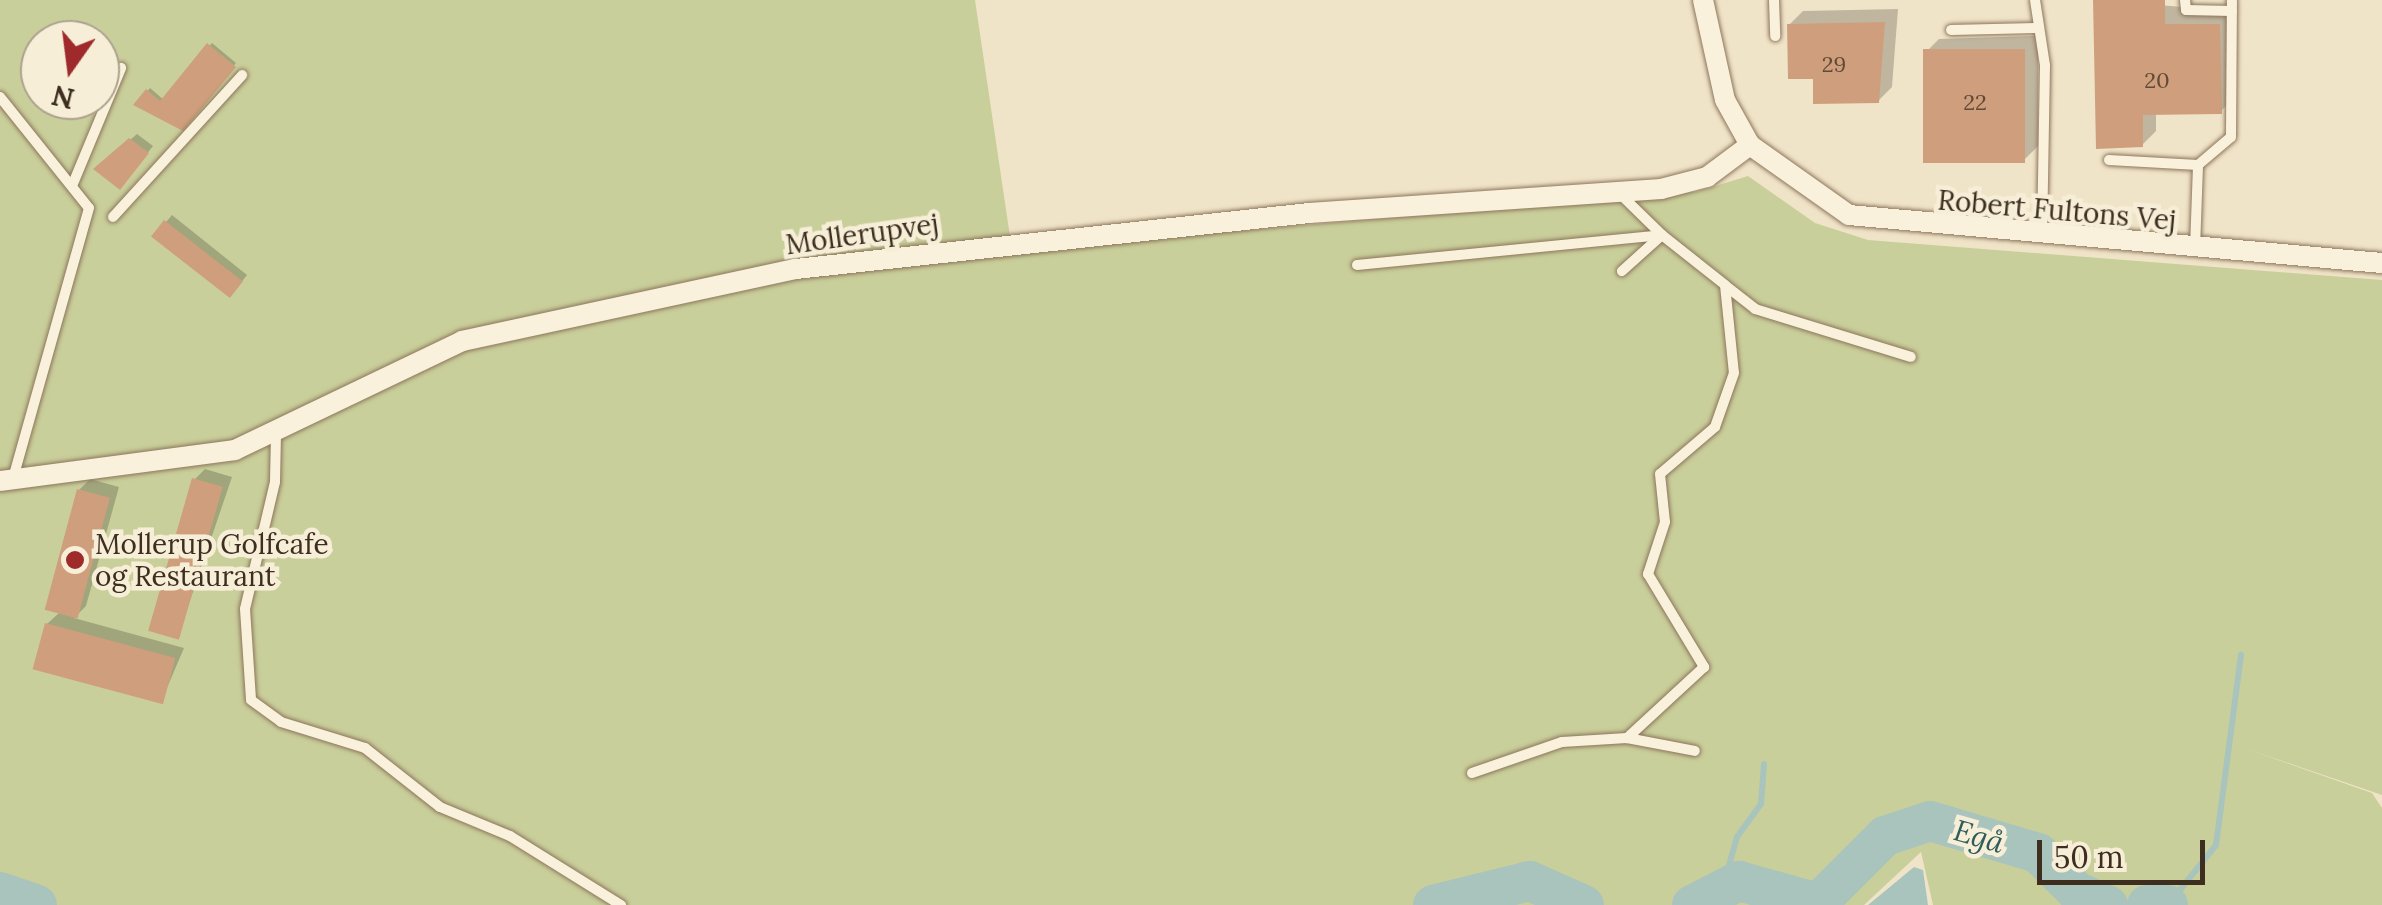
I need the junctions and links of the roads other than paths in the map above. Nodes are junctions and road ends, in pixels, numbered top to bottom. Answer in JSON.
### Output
{"nodes":[{"id":1,"x":1703,"y":0,"type":"edge"},
{"id":2,"x":1774,"y":0,"type":"edge"},
{"id":3,"x":2035,"y":0,"type":"edge"},
{"id":4,"x":2185,"y":0,"type":"edge"},
{"id":5,"x":2232,"y":5,"type":"edge"},
{"id":6,"x":2036,"y":28,"type":"junction"},
{"id":7,"x":1952,"y":30,"type":"dead end"},
{"id":8,"x":1776,"y":36,"type":"dead end"},
{"id":9,"x":121,"y":68,"type":"dead end"},
{"id":10,"x":242,"y":75,"type":"dead end"},
{"id":11,"x":0,"y":96,"type":"edge"},
{"id":12,"x":1750,"y":145,"type":"junction"},
{"id":13,"x":2109,"y":160,"type":"dead end"},
{"id":14,"x":2198,"y":166,"type":"junction"},
{"id":15,"x":72,"y":186,"type":"junction"},
{"id":16,"x":1618,"y":192,"type":"junction"},
{"id":17,"x":112,"y":217,"type":"dead end"},
{"id":18,"x":1662,"y":234,"type":"junction"},
{"id":19,"x":2042,"y":237,"type":"junction"},
{"id":20,"x":2195,"y":249,"type":"junction"},
{"id":21,"x":2382,"y":262,"type":"edge"},
{"id":22,"x":1357,"y":265,"type":"dead end"},
{"id":23,"x":1622,"y":271,"type":"dead end"},
{"id":24,"x":1725,"y":285,"type":"junction"},
{"id":25,"x":1911,"y":357,"type":"dead end"},
{"id":26,"x":276,"y":434,"type":"junction"},
{"id":27,"x":6,"y":480,"type":"edge"},
{"id":28,"x":1627,"y":738,"type":"junction"},
{"id":29,"x":1695,"y":750,"type":"dead end"},
{"id":30,"x":1472,"y":772,"type":"dead end"},
{"id":31,"x":621,"y":905,"type":"edge"}],
"edges":[{"from":1,"to":12,"type":"street"},
{"from":2,"to":8,"type":"lane"},
{"from":3,"to":6,"type":"lane"},
{"from":4,"to":5,"type":"lane"},
{"from":5,"to":14,"type":"lane"},
{"from":6,"to":7,"type":"lane"},
{"from":6,"to":19,"type":"lane"},
{"from":9,"to":15,"type":"lane"},
{"from":10,"to":17,"type":"lane"},
{"from":11,"to":15,"type":"lane"},
{"from":12,"to":16,"type":"street","name":"Mollerupvej"},
{"from":12,"to":19,"type":"street","name":"Robert Fultons Vej"},
{"from":13,"to":14,"type":"lane"},
{"from":14,"to":20,"type":"lane"},
{"from":15,"to":27,"type":"lane"},
{"from":16,"to":18,"type":"lane"},
{"from":16,"to":26,"type":"street","name":"Mollerupvej"},
{"from":18,"to":22,"type":"lane"},
{"from":18,"to":23,"type":"lane"},
{"from":18,"to":24,"type":"lane"},
{"from":19,"to":20,"type":"street","name":"Robert Fultons Vej"},
{"from":20,"to":21,"type":"street","name":"Robert Fultons Vej"},
{"from":24,"to":25,"type":"lane"},
{"from":24,"to":28,"type":"lane"},
{"from":26,"to":27,"type":"street","name":"Mollerupvej"},
{"from":26,"to":31,"type":"lane"},
{"from":28,"to":29,"type":"lane"},
{"from":28,"to":30,"type":"lane"}]}
